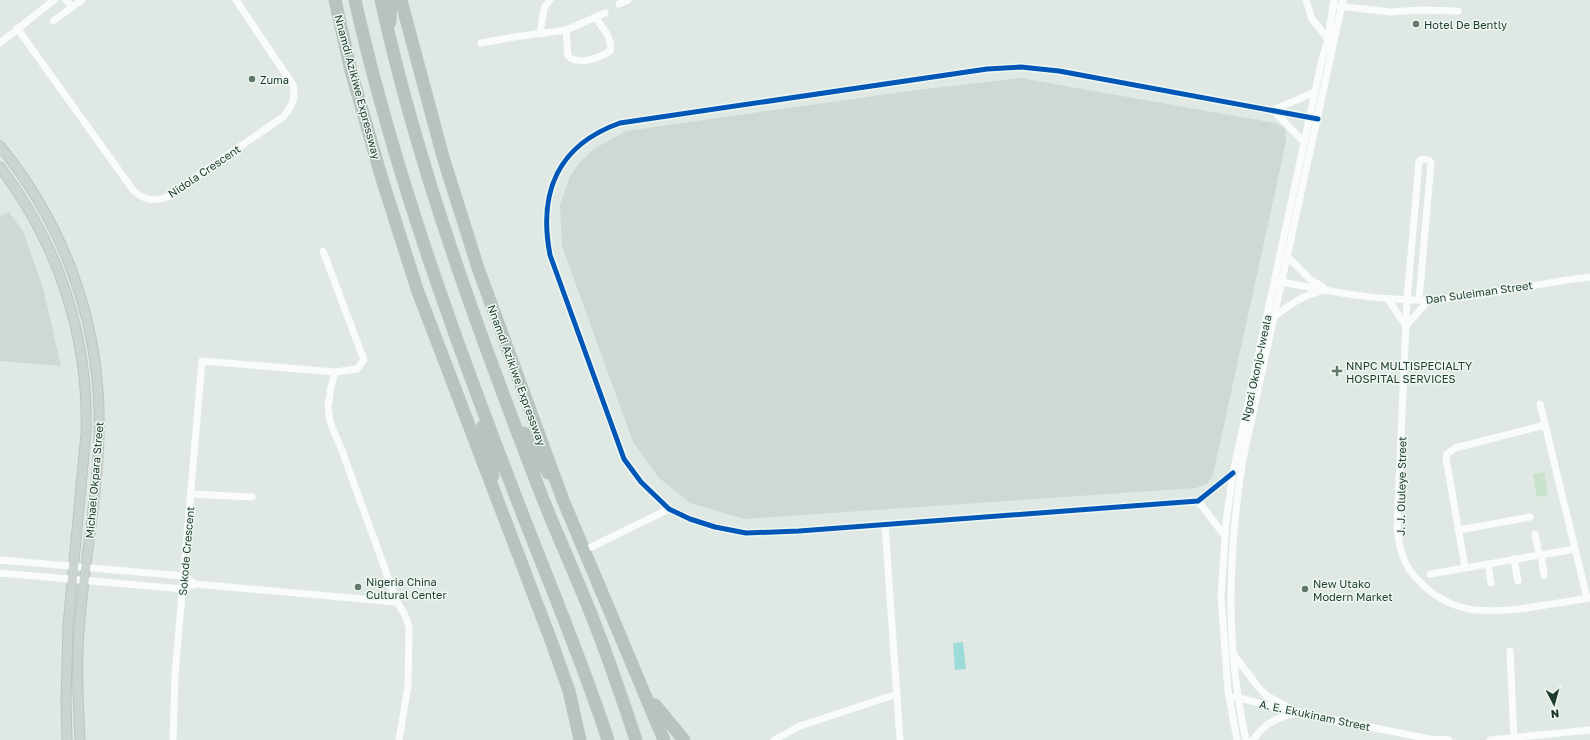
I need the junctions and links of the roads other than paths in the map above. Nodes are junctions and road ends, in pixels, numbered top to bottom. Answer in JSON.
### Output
{"nodes":[{"id":1,"x":54,"y":0,"type":"edge"},
{"id":2,"x":66,"y":0,"type":"edge"},
{"id":3,"x":82,"y":0,"type":"edge"},
{"id":4,"x":236,"y":0,"type":"edge"},
{"id":5,"x":335,"y":0,"type":"edge"},
{"id":6,"x":355,"y":0,"type":"edge"},
{"id":7,"x":381,"y":0,"type":"edge"},
{"id":8,"x":391,"y":0,"type":"edge"},
{"id":9,"x":401,"y":0,"type":"edge"},
{"id":10,"x":550,"y":0,"type":"edge"},
{"id":11,"x":628,"y":0,"type":"edge"},
{"id":12,"x":1306,"y":0,"type":"edge"},
{"id":13,"x":1334,"y":3,"type":"edge"},
{"id":14,"x":1343,"y":3,"type":"edge"},
{"id":15,"x":619,"y":4,"type":"dead end"},
{"id":16,"x":72,"y":7,"type":"junction"},
{"id":17,"x":1458,"y":11,"type":"dead end"},
{"id":18,"x":605,"y":13,"type":"dead end"},
{"id":19,"x":596,"y":18,"type":"junction"},
{"id":20,"x":53,"y":21,"type":"dead end"},
{"id":21,"x":17,"y":28,"type":"junction"},
{"id":22,"x":566,"y":30,"type":"junction"},
{"id":23,"x":540,"y":34,"type":"junction"},
{"id":24,"x":389,"y":37,"type":"junction"},
{"id":25,"x":1328,"y":39,"type":"junction"},
{"id":26,"x":0,"y":43,"type":"edge"},
{"id":27,"x":481,"y":44,"type":"dead end"},
{"id":28,"x":1315,"y":92,"type":"junction"},
{"id":29,"x":1273,"y":110,"type":"junction"},
{"id":30,"x":1310,"y":117,"type":"junction"},
{"id":31,"x":1318,"y":119,"type":"junction"},
{"id":32,"x":1304,"y":142,"type":"junction"},
{"id":33,"x":0,"y":146,"type":"edge"},
{"id":34,"x":0,"y":167,"type":"edge"},
{"id":35,"x":323,"y":251,"type":"dead end"},
{"id":36,"x":1287,"y":256,"type":"junction"},
{"id":37,"x":1590,"y":277,"type":"edge"},
{"id":38,"x":1274,"y":280,"type":"junction"},
{"id":39,"x":1282,"y":282,"type":"junction"},
{"id":40,"x":1326,"y":289,"type":"junction"},
{"id":41,"x":1388,"y":299,"type":"junction"},
{"id":42,"x":1407,"y":300,"type":"junction"},
{"id":43,"x":1419,"y":300,"type":"junction"},
{"id":44,"x":1429,"y":300,"type":"junction"},
{"id":45,"x":1274,"y":317,"type":"junction"},
{"id":46,"x":1406,"y":326,"type":"junction"},
{"id":47,"x":335,"y":372,"type":"junction"},
{"id":48,"x":477,"y":394,"type":"junction"},
{"id":49,"x":1540,"y":404,"type":"dead end"},
{"id":50,"x":509,"y":408,"type":"junction"},
{"id":51,"x":1545,"y":425,"type":"junction"},
{"id":52,"x":1233,"y":473,"type":"junction"},
{"id":53,"x":191,"y":494,"type":"junction"},
{"id":54,"x":252,"y":497,"type":"dead end"},
{"id":55,"x":563,"y":500,"type":"junction"},
{"id":56,"x":1198,"y":501,"type":"junction"},
{"id":57,"x":499,"y":504,"type":"junction"},
{"id":58,"x":669,"y":509,"type":"junction"},
{"id":59,"x":1530,"y":517,"type":"dead end"},
{"id":60,"x":885,"y":525,"type":"junction"},
{"id":61,"x":1459,"y":530,"type":"junction"},
{"id":62,"x":1535,"y":534,"type":"dead end"},
{"id":63,"x":1225,"y":536,"type":"junction"},
{"id":64,"x":1575,"y":548,"type":"junction"},
{"id":65,"x":584,"y":550,"type":"junction"},
{"id":66,"x":1540,"y":555,"type":"junction"},
{"id":67,"x":1514,"y":559,"type":"junction"},
{"id":68,"x":0,"y":560,"type":"edge"},
{"id":69,"x":1488,"y":564,"type":"junction"},
{"id":70,"x":73,"y":565,"type":"junction"},
{"id":71,"x":85,"y":567,"type":"junction"},
{"id":72,"x":1465,"y":567,"type":"junction"},
{"id":73,"x":0,"y":573,"type":"edge"},
{"id":74,"x":1430,"y":574,"type":"dead end"},
{"id":75,"x":1544,"y":575,"type":"dead end"},
{"id":76,"x":184,"y":576,"type":"junction"},
{"id":77,"x":71,"y":579,"type":"junction"},
{"id":78,"x":84,"y":580,"type":"junction"},
{"id":79,"x":1518,"y":581,"type":"dead end"},
{"id":80,"x":195,"y":584,"type":"junction"},
{"id":81,"x":1491,"y":584,"type":"dead end"},
{"id":82,"x":183,"y":589,"type":"junction"},
{"id":83,"x":1589,"y":598,"type":"edge"},
{"id":84,"x":397,"y":602,"type":"junction"},
{"id":85,"x":1510,"y":651,"type":"dead end"},
{"id":86,"x":1233,"y":654,"type":"junction"},
{"id":87,"x":642,"y":685,"type":"junction"},
{"id":88,"x":897,"y":694,"type":"junction"},
{"id":89,"x":1229,"y":696,"type":"junction"},
{"id":90,"x":1238,"y":698,"type":"junction"},
{"id":91,"x":1299,"y":713,"type":"junction"},
{"id":92,"x":1590,"y":730,"type":"edge"},
{"id":93,"x":1514,"y":739,"type":"junction"},
{"id":94,"x":67,"y":740,"type":"edge"},
{"id":95,"x":80,"y":740,"type":"edge"},
{"id":96,"x":173,"y":740,"type":"edge"},
{"id":97,"x":399,"y":740,"type":"edge"},
{"id":98,"x":580,"y":740,"type":"edge"},
{"id":99,"x":608,"y":740,"type":"edge"},
{"id":100,"x":636,"y":740,"type":"edge"},
{"id":101,"x":664,"y":740,"type":"edge"},
{"id":102,"x":684,"y":740,"type":"edge"},
{"id":103,"x":774,"y":740,"type":"edge"},
{"id":104,"x":900,"y":740,"type":"edge"},
{"id":105,"x":1237,"y":740,"type":"edge"},
{"id":106,"x":1246,"y":740,"type":"edge"},
{"id":107,"x":1253,"y":740,"type":"edge"},
{"id":108,"x":1449,"y":740,"type":"edge"},
{"id":109,"x":1490,"y":740,"type":"edge"}],
"edges":[{"from":1,"to":21,"type":"street"},
{"from":2,"to":16,"type":"street"},
{"from":3,"to":16,"type":"street"},
{"from":4,"to":21,"type":"street","name":"Nidola Crescent"},
{"from":5,"to":57,"type":"highway","name":"Nnamdi Azikiwe Expressway"},
{"from":6,"to":48,"type":"highway","name":"Nnamdi Azikiwe Expressway"},
{"from":7,"to":24,"type":"highway","name":"Nnamdi Azikiwe Expressway"},
{"from":8,"to":24,"type":"highway"},
{"from":9,"to":55,"type":"highway","name":"Nnamdi Azikiwe Expressway"},
{"from":10,"to":23,"type":"street"},
{"from":11,"to":15,"type":"street"},
{"from":12,"to":25,"type":"street"},
{"from":13,"to":14,"type":"street"},
{"from":13,"to":25,"type":"street","name":"Ngozi Okonjo-Iweala"},
{"from":14,"to":17,"type":"street"},
{"from":14,"to":31,"type":"street","name":"Ngozi Okonjo-Iweala"},
{"from":16,"to":20,"type":"street"},
{"from":18,"to":19,"type":"street"},
{"from":19,"to":22,"type":"street"},
{"from":19,"to":22,"type":"street"},
{"from":21,"to":26,"type":"street"},
{"from":22,"to":23,"type":"street"},
{"from":23,"to":27,"type":"street"},
{"from":24,"to":50,"type":"highway","name":"Nnamdi Azikiwe Expressway"},
{"from":25,"to":28,"type":"street","name":"Ngozi Okonjo-Iweala"},
{"from":28,"to":29,"type":"street"},
{"from":28,"to":30,"type":"street","name":"Ngozi Okonjo-Iweala"},
{"from":29,"to":30,"type":"street"},
{"from":29,"to":32,"type":"street"},
{"from":29,"to":58,"type":"street"},
{"from":30,"to":31,"type":"street"},
{"from":30,"to":32,"type":"street","name":"Ngozi Okonjo-Iweala"},
{"from":31,"to":36,"type":"street","name":"Ngozi Okonjo-Iweala"},
{"from":32,"to":38,"type":"street","name":"Ngozi Okonjo-Iweala"},
{"from":33,"to":71,"type":"main road","name":"Michael Okpara Street"},
{"from":34,"to":70,"type":"main road","name":"Michael Okpara Street"},
{"from":35,"to":47,"type":"street"},
{"from":36,"to":39,"type":"street","name":"Ngozi Okonjo-Iweala"},
{"from":36,"to":40,"type":"street"},
{"from":37,"to":44,"type":"street","name":"Dan Suleiman Street"},
{"from":38,"to":39,"type":"street","name":"Dan Suleiman Street"},
{"from":38,"to":52,"type":"street","name":"Ngozi Okonjo-Iweala"},
{"from":39,"to":40,"type":"street","name":"Dan Suleiman Street"},
{"from":39,"to":45,"type":"street","name":"Ngozi Okonjo-Iweala"},
{"from":40,"to":41,"type":"street","name":"Dan Suleiman Street"},
{"from":40,"to":45,"type":"street"},
{"from":41,"to":42,"type":"street","name":"Dan Suleiman Street"},
{"from":41,"to":46,"type":"street"},
{"from":42,"to":43,"type":"street","name":"Dan Suleiman Street"},
{"from":42,"to":43,"type":"street","name":"J. J. Oluleye Street"},
{"from":42,"to":46,"type":"street","name":"J. J. Oluleye Street"},
{"from":43,"to":44,"type":"street","name":"Dan Suleiman Street"},
{"from":44,"to":46,"type":"street"},
{"from":45,"to":86,"type":"street","name":"Ngozi Okonjo-Iweala"},
{"from":46,"to":83,"type":"street","name":"J. J. Oluleye Street"},
{"from":47,"to":53,"type":"street","name":"Sokode Crescent"},
{"from":47,"to":84,"type":"street"},
{"from":48,"to":57,"type":"highway"},
{"from":48,"to":99,"type":"highway","name":"Nnamdi Azikiwe Expressway"},
{"from":49,"to":51,"type":"street"},
{"from":50,"to":55,"type":"highway"},
{"from":50,"to":100,"type":"highway","name":"Nnamdi Azikiwe Expressway"},
{"from":51,"to":61,"type":"street"},
{"from":51,"to":64,"type":"street"},
{"from":52,"to":56,"type":"street"},
{"from":52,"to":63,"type":"street","name":"Ngozi Okonjo-Iweala"},
{"from":53,"to":54,"type":"street"},
{"from":53,"to":76,"type":"street","name":"Sokode Crescent"},
{"from":55,"to":65,"type":"highway","name":"Nnamdi Azikiwe Expressway"},
{"from":56,"to":60,"type":"street"},
{"from":56,"to":63,"type":"street"},
{"from":57,"to":98,"type":"highway","name":"Nnamdi Azikiwe Expressway"},
{"from":58,"to":60,"type":"street"},
{"from":58,"to":65,"type":"street"},
{"from":59,"to":61,"type":"street"},
{"from":60,"to":88,"type":"street"},
{"from":61,"to":72,"type":"street"},
{"from":62,"to":66,"type":"street"},
{"from":63,"to":89,"type":"street","name":"Ngozi Okonjo-Iweala"},
{"from":64,"to":66,"type":"street"},
{"from":64,"to":83,"type":"street"},
{"from":65,"to":87,"type":"highway","name":"Nnamdi Azikiwe Expressway"},
{"from":66,"to":67,"type":"street"},
{"from":66,"to":75,"type":"street"},
{"from":67,"to":69,"type":"street"},
{"from":67,"to":79,"type":"street"},
{"from":68,"to":70,"type":"street"},
{"from":69,"to":72,"type":"street"},
{"from":69,"to":81,"type":"street"},
{"from":70,"to":71,"type":"street"},
{"from":70,"to":77,"type":"main road","name":"Michael Okpara Street"},
{"from":71,"to":76,"type":"street"},
{"from":71,"to":78,"type":"main road","name":"Michael Okpara Street"},
{"from":72,"to":74,"type":"street"},
{"from":73,"to":77,"type":"street"},
{"from":76,"to":80,"type":"street"},
{"from":76,"to":82,"type":"street","name":"Sokode Crescent"},
{"from":77,"to":78,"type":"street"},
{"from":77,"to":94,"type":"main road","name":"Michael Okpara Street"},
{"from":78,"to":82,"type":"street"},
{"from":78,"to":95,"type":"main road","name":"Michael Okpara Street"},
{"from":80,"to":82,"type":"street"},
{"from":80,"to":84,"type":"street"},
{"from":82,"to":96,"type":"street","name":"Sokode Crescent"},
{"from":84,"to":97,"type":"street"},
{"from":85,"to":93,"type":"street"},
{"from":86,"to":90,"type":"street","name":"Ngozi Okonjo-Iweala"},
{"from":86,"to":91,"type":"street"},
{"from":87,"to":101,"type":"highway","name":"Nnamdi Azikiwe Expressway"},
{"from":87,"to":102,"type":"highway"},
{"from":88,"to":103,"type":"street"},
{"from":88,"to":104,"type":"street"},
{"from":89,"to":90,"type":"street","name":"A. E. Ekukinam Street"},
{"from":89,"to":105,"type":"street","name":"Ngozi Okonjo-Iweala"},
{"from":90,"to":91,"type":"street","name":"A. E. Ekukinam Street"},
{"from":90,"to":106,"type":"street","name":"Ngozi Okonjo-Iweala"},
{"from":91,"to":107,"type":"street"},
{"from":91,"to":108,"type":"street","name":"A. E. Ekukinam Street"},
{"from":92,"to":93,"type":"street"},
{"from":93,"to":109,"type":"street"}]}
